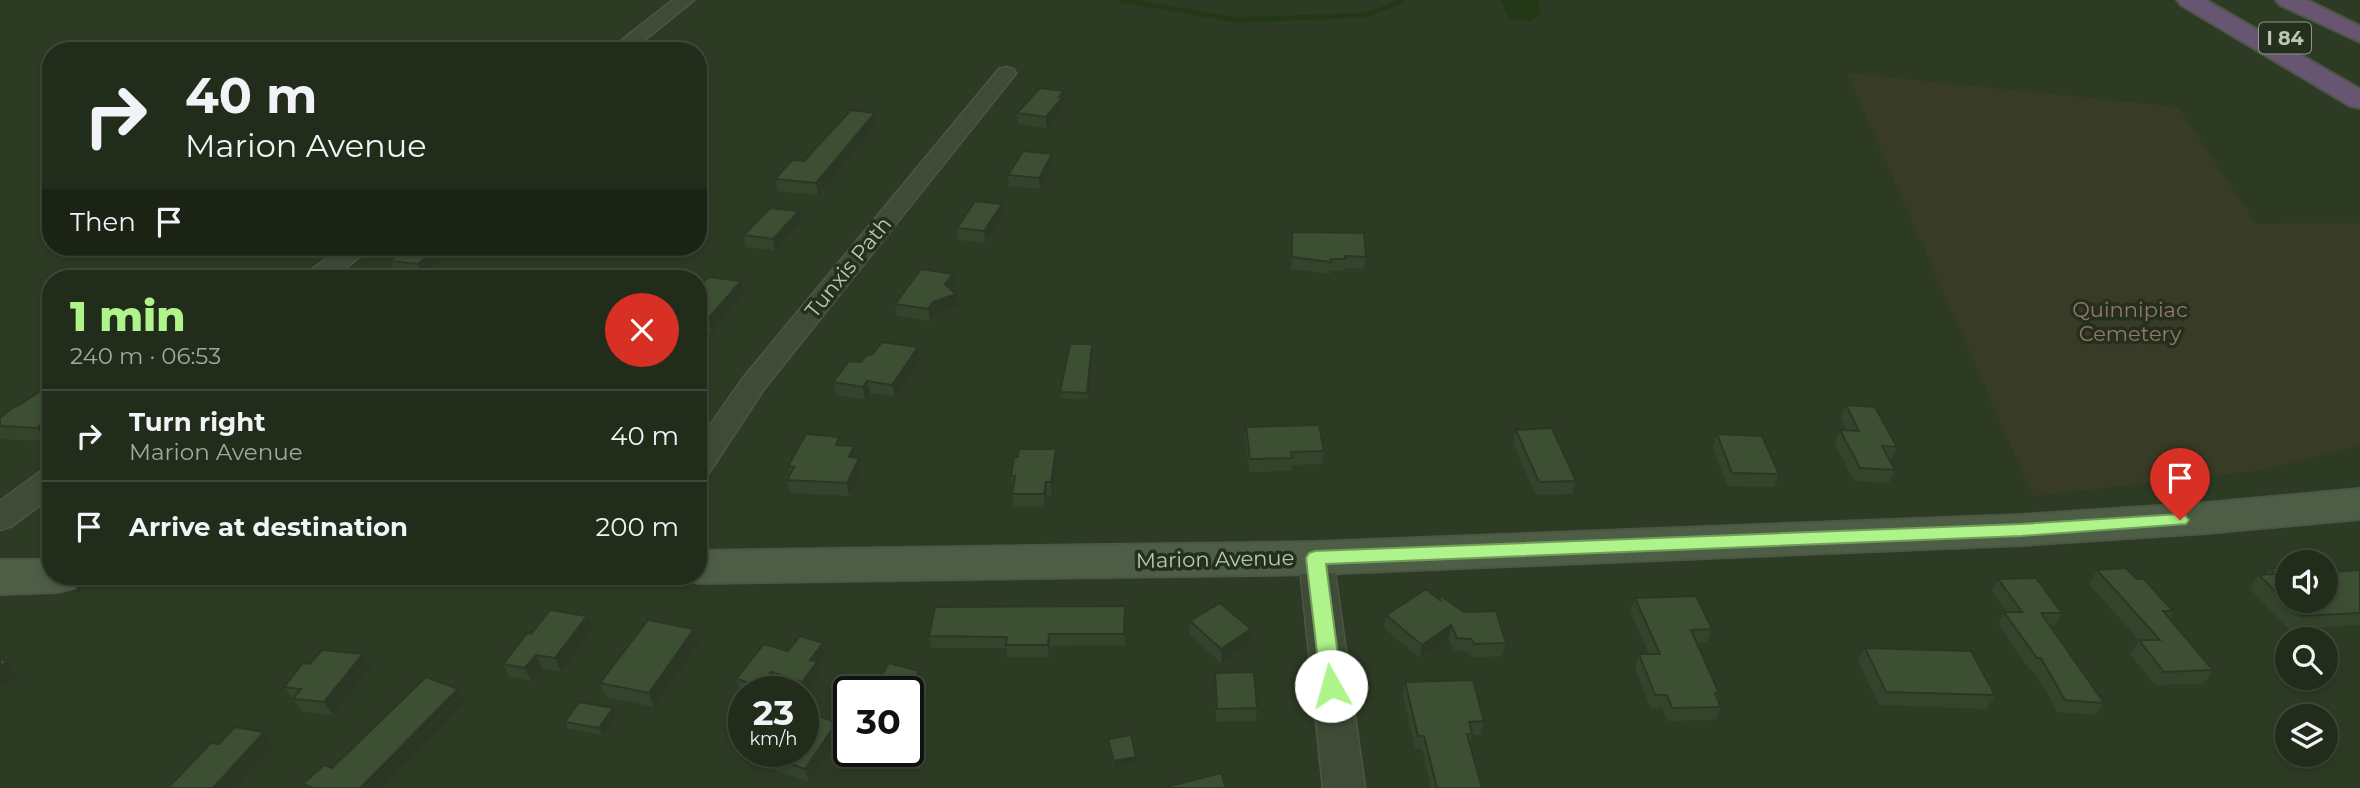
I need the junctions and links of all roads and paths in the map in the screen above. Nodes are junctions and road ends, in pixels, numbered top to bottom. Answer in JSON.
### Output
{"nodes":[{"id":1,"x":685,"y":0,"type":"edge"},
{"id":2,"x":2189,"y":0,"type":"edge"},
{"id":3,"x":2210,"y":0,"type":"edge"},
{"id":4,"x":2288,"y":0,"type":"edge"},
{"id":5,"x":2329,"y":0,"type":"edge"},
{"id":6,"x":2360,"y":12,"type":"edge"},
{"id":7,"x":2360,"y":35,"type":"edge"},
{"id":8,"x":630,"y":42,"type":"edge"},
{"id":9,"x":1006,"y":73,"type":"dead end"},
{"id":10,"x":2360,"y":76,"type":"edge"},
{"id":11,"x":2360,"y":100,"type":"edge"},
{"id":12,"x":347,"y":256,"type":"edge"},
{"id":13,"x":328,"y":270,"type":"edge"},
{"id":14,"x":707,"y":453,"type":"edge"},
{"id":15,"x":42,"y":487,"type":"edge"},
{"id":16,"x":2360,"y":504,"type":"edge"},
{"id":17,"x":0,"y":518,"type":"edge"},
{"id":18,"x":1315,"y":558,"type":"junction"},
{"id":19,"x":707,"y":567,"type":"edge"},
{"id":20,"x":42,"y":576,"type":"edge"},
{"id":21,"x":0,"y":577,"type":"edge"},
{"id":22,"x":1344,"y":788,"type":"edge"}],
"edges":[{"from":1,"to":8,"type":"street"},
{"from":2,"to":11,"type":"highway"},
{"from":3,"to":10,"type":"highway","number":"I 84"},
{"from":4,"to":7,"type":"highway","number":"I 84"},
{"from":5,"to":6,"type":"highway"},
{"from":9,"to":14,"type":"street","name":"Tunxis Path"},
{"from":12,"to":13,"type":"street"},
{"from":15,"to":17,"type":"street"},
{"from":16,"to":18,"type":"main road","name":"Marion Avenue"},
{"from":18,"to":19,"type":"main road","name":"Marion Avenue"},
{"from":18,"to":22,"type":"street"},
{"from":20,"to":21,"type":"main road"}]}
